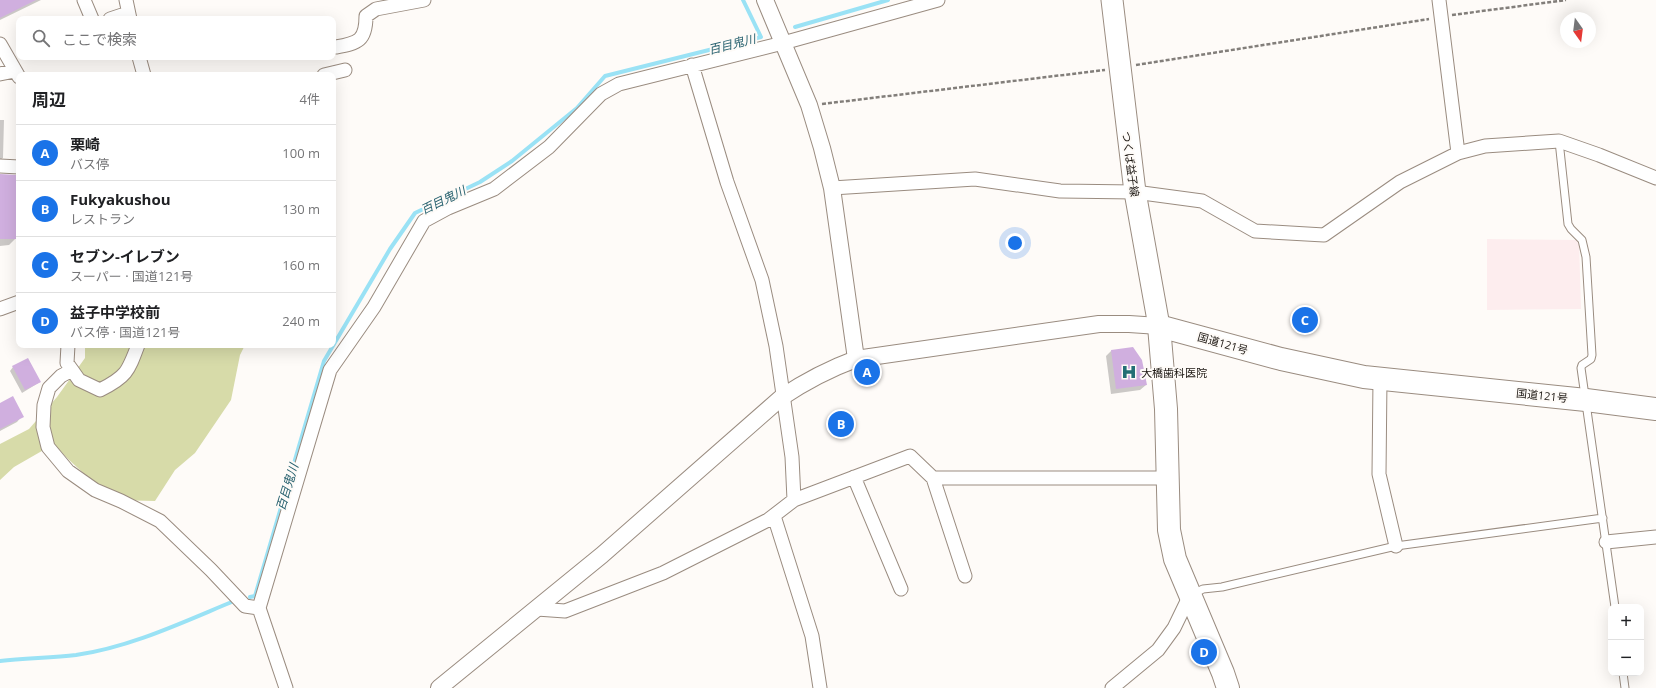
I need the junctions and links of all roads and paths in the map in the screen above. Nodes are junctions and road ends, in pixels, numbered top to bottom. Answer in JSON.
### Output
{"nodes":[{"id":1,"x":84,"y":0,"type":"edge"},
{"id":2,"x":126,"y":0,"type":"edge"},
{"id":3,"x":424,"y":0,"type":"edge"},
{"id":4,"x":764,"y":0,"type":"edge"},
{"id":5,"x":938,"y":0,"type":"edge"},
{"id":6,"x":1112,"y":0,"type":"edge"},
{"id":7,"x":1439,"y":0,"type":"edge"},
{"id":8,"x":1566,"y":0,"type":"edge"},
{"id":9,"x":91,"y":16,"type":"edge"},
{"id":10,"x":129,"y":16,"type":"edge"},
{"id":11,"x":1441,"y":17,"type":"junction"},
{"id":12,"x":783,"y":43,"type":"junction"},
{"id":13,"x":0,"y":44,"type":"edge"},
{"id":14,"x":336,"y":47,"type":"dead end"},
{"id":15,"x":140,"y":60,"type":"edge"},
{"id":16,"x":692,"y":65,"type":"junction"},
{"id":17,"x":1119,"y":68,"type":"junction"},
{"id":18,"x":345,"y":70,"type":"dead end"},
{"id":19,"x":16,"y":72,"type":"edge"},
{"id":20,"x":143,"y":72,"type":"edge"},
{"id":21,"x":336,"y":72,"type":"edge"},
{"id":22,"x":0,"y":74,"type":"edge"},
{"id":23,"x":16,"y":74,"type":"edge"},
{"id":24,"x":809,"y":105,"type":"junction"},
{"id":25,"x":1559,"y":141,"type":"junction"},
{"id":26,"x":1458,"y":153,"type":"junction"},
{"id":27,"x":0,"y":166,"type":"edge"},
{"id":28,"x":16,"y":167,"type":"edge"},
{"id":29,"x":1656,"y":178,"type":"edge"},
{"id":30,"x":832,"y":188,"type":"junction"},
{"id":31,"x":1135,"y":192,"type":"junction"},
{"id":32,"x":16,"y":303,"type":"edge"},
{"id":33,"x":0,"y":310,"type":"edge"},
{"id":34,"x":1159,"y":326,"type":"junction"},
{"id":35,"x":68,"y":348,"type":"edge"},
{"id":36,"x":137,"y":348,"type":"edge"},
{"id":37,"x":856,"y":360,"type":"junction"},
{"id":38,"x":72,"y":370,"type":"junction"},
{"id":39,"x":1380,"y":378,"type":"junction"},
{"id":40,"x":782,"y":397,"type":"junction"},
{"id":41,"x":1586,"y":400,"type":"junction"},
{"id":42,"x":1656,"y":409,"type":"edge"},
{"id":43,"x":854,"y":477,"type":"junction"},
{"id":44,"x":933,"y":478,"type":"junction"},
{"id":45,"x":1169,"y":478,"type":"junction"},
{"id":46,"x":794,"y":500,"type":"junction"},
{"id":47,"x":774,"y":516,"type":"junction"},
{"id":48,"x":1603,"y":518,"type":"junction"},
{"id":49,"x":1656,"y":536,"type":"edge"},
{"id":50,"x":1606,"y":542,"type":"junction"},
{"id":51,"x":1396,"y":546,"type":"junction"},
{"id":52,"x":965,"y":576,"type":"dead end"},
{"id":53,"x":902,"y":589,"type":"dead end"},
{"id":54,"x":1190,"y":595,"type":"junction"},
{"id":55,"x":1615,"y":604,"type":"edge"},
{"id":56,"x":259,"y":608,"type":"junction"},
{"id":57,"x":537,"y":609,"type":"junction"},
{"id":58,"x":1623,"y":676,"type":"edge"},
{"id":59,"x":286,"y":688,"type":"edge"},
{"id":60,"x":439,"y":688,"type":"edge"},
{"id":61,"x":820,"y":688,"type":"edge"},
{"id":62,"x":1112,"y":688,"type":"edge"},
{"id":63,"x":1228,"y":688,"type":"edge"},
{"id":64,"x":1625,"y":688,"type":"edge"}],
"edges":[{"from":1,"to":9,"type":"street"},
{"from":2,"to":10,"type":"street"},
{"from":3,"to":14,"type":"street"},
{"from":4,"to":12,"type":"street"},
{"from":5,"to":12,"type":"street"},
{"from":6,"to":17,"type":"main road","name":"つくば益子線"},
{"from":7,"to":11,"type":"street"},
{"from":8,"to":11,"type":"path"},
{"from":11,"to":17,"type":"path"},
{"from":11,"to":26,"type":"street"},
{"from":12,"to":16,"type":"street"},
{"from":12,"to":24,"type":"street"},
{"from":13,"to":19,"type":"street"},
{"from":15,"to":20,"type":"street"},
{"from":16,"to":40,"type":"street"},
{"from":16,"to":56,"type":"street"},
{"from":17,"to":24,"type":"path"},
{"from":17,"to":31,"type":"main road","name":"つくば益子線"},
{"from":18,"to":21,"type":"street"},
{"from":22,"to":23,"type":"street"},
{"from":24,"to":30,"type":"street"},
{"from":25,"to":26,"type":"street"},
{"from":25,"to":29,"type":"street"},
{"from":25,"to":41,"type":"lane"},
{"from":26,"to":31,"type":"street"},
{"from":27,"to":28,"type":"street"},
{"from":30,"to":31,"type":"street"},
{"from":30,"to":37,"type":"street"},
{"from":31,"to":34,"type":"main road","name":"つくば益子線"},
{"from":32,"to":33,"type":"street"},
{"from":34,"to":37,"type":"street"},
{"from":34,"to":39,"type":"highway","name":"国道121号"},
{"from":34,"to":45,"type":"highway"},
{"from":35,"to":38,"type":"street"},
{"from":36,"to":38,"type":"street"},
{"from":37,"to":40,"type":"street"},
{"from":38,"to":56,"type":"street"},
{"from":39,"to":41,"type":"highway","name":"国道121号"},
{"from":39,"to":51,"type":"street"},
{"from":40,"to":46,"type":"street"},
{"from":40,"to":57,"type":"street"},
{"from":41,"to":42,"type":"highway","name":"国道121号"},
{"from":41,"to":48,"type":"lane"},
{"from":43,"to":44,"type":"street"},
{"from":43,"to":46,"type":"street"},
{"from":43,"to":53,"type":"street"},
{"from":44,"to":45,"type":"street"},
{"from":44,"to":52,"type":"street"},
{"from":45,"to":54,"type":"highway"},
{"from":46,"to":47,"type":"street"},
{"from":47,"to":57,"type":"street"},
{"from":47,"to":61,"type":"street"},
{"from":48,"to":50,"type":"lane"},
{"from":48,"to":51,"type":"lane"},
{"from":49,"to":50,"type":"street"},
{"from":50,"to":55,"type":"lane"},
{"from":51,"to":54,"type":"lane"},
{"from":54,"to":62,"type":"street"},
{"from":54,"to":63,"type":"highway"},
{"from":56,"to":59,"type":"street"},
{"from":57,"to":60,"type":"street"},
{"from":58,"to":64,"type":"lane"}]}
